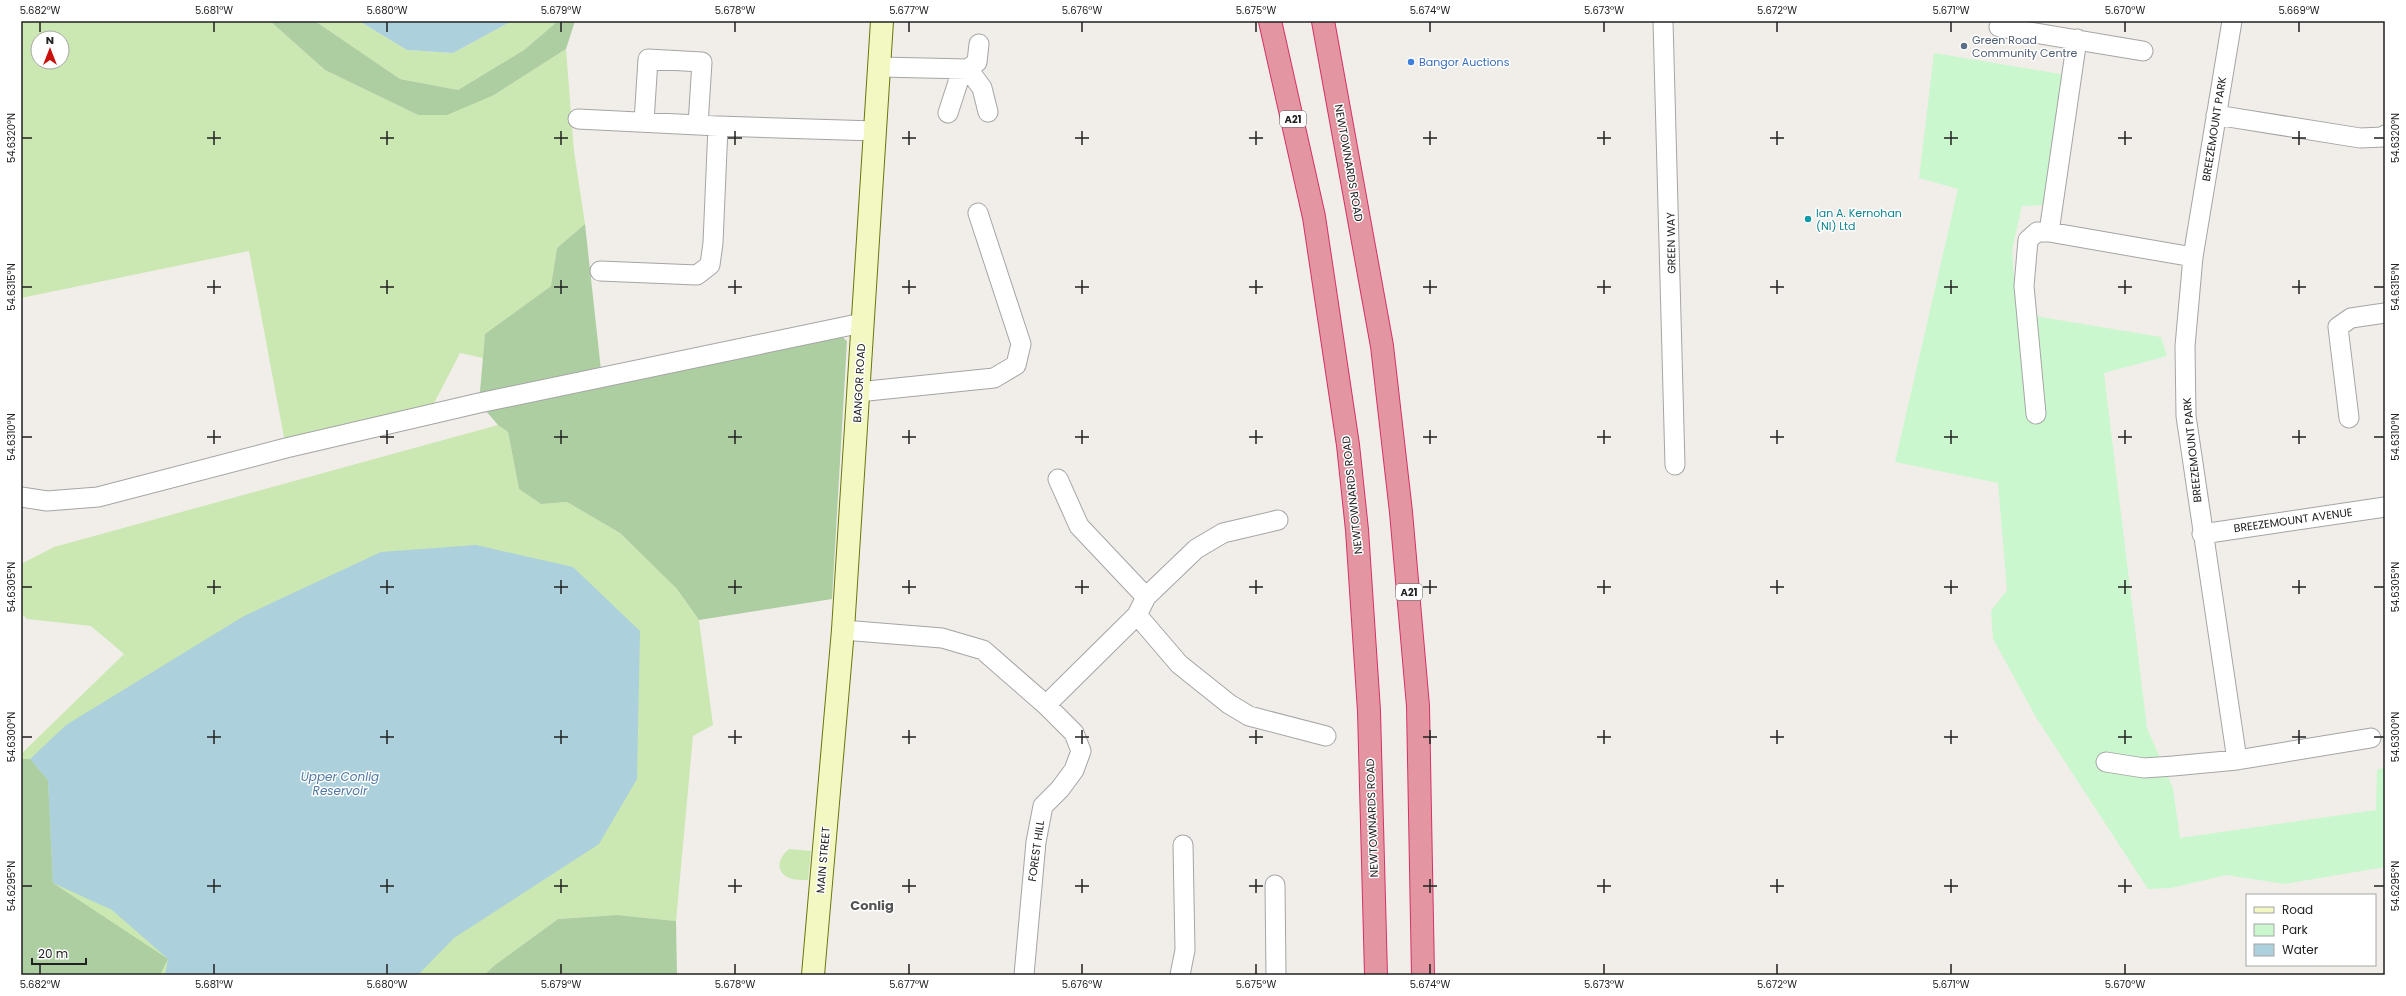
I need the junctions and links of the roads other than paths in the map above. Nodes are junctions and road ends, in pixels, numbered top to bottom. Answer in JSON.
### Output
{"nodes":[{"id":1,"x":882,"y":21,"type":"edge"},
{"id":2,"x":1270,"y":21,"type":"edge"},
{"id":3,"x":1323,"y":21,"type":"edge"},
{"id":4,"x":1663,"y":21,"type":"edge"},
{"id":5,"x":2232,"y":21,"type":"edge"},
{"id":6,"x":1999,"y":27,"type":"dead end"},
{"id":7,"x":2077,"y":39,"type":"junction"},
{"id":8,"x":979,"y":44,"type":"dead end"},
{"id":9,"x":2143,"y":51,"type":"dead end"},
{"id":10,"x":880,"y":67,"type":"junction"},
{"id":11,"x":965,"y":70,"type":"junction"},
{"id":12,"x":988,"y":112,"type":"dead end"},
{"id":13,"x":948,"y":113,"type":"dead end"},
{"id":14,"x":2216,"y":115,"type":"junction"},
{"id":15,"x":578,"y":119,"type":"dead end"},
{"id":16,"x":644,"y":122,"type":"junction"},
{"id":17,"x":698,"y":125,"type":"junction"},
{"id":18,"x":718,"y":126,"type":"junction"},
{"id":19,"x":876,"y":131,"type":"junction"},
{"id":20,"x":2385,"y":135,"type":"edge"},
{"id":21,"x":978,"y":212,"type":"dead end"},
{"id":22,"x":2049,"y":232,"type":"junction"},
{"id":23,"x":2193,"y":258,"type":"junction"},
{"id":24,"x":600,"y":271,"type":"dead end"},
{"id":25,"x":2385,"y":313,"type":"edge"},
{"id":26,"x":862,"y":323,"type":"junction"},
{"id":27,"x":858,"y":392,"type":"junction"},
{"id":28,"x":2036,"y":414,"type":"dead end"},
{"id":29,"x":2349,"y":418,"type":"dead end"},
{"id":30,"x":1675,"y":465,"type":"dead end"},
{"id":31,"x":1058,"y":479,"type":"dead end"},
{"id":32,"x":21,"y":497,"type":"edge"},
{"id":33,"x":2385,"y":507,"type":"edge"},
{"id":34,"x":1278,"y":520,"type":"dead end"},
{"id":35,"x":2202,"y":534,"type":"junction"},
{"id":36,"x":1146,"y":597,"type":"junction"},
{"id":37,"x":1137,"y":615,"type":"junction"},
{"id":38,"x":843,"y":630,"type":"junction"},
{"id":39,"x":1046,"y":705,"type":"junction"},
{"id":40,"x":1326,"y":736,"type":"dead end"},
{"id":41,"x":2370,"y":738,"type":"dead end"},
{"id":42,"x":833,"y":744,"type":"joint"},
{"id":43,"x":2237,"y":760,"type":"junction"},
{"id":44,"x":2106,"y":762,"type":"dead end"},
{"id":45,"x":1182,"y":845,"type":"dead end"},
{"id":46,"x":1275,"y":885,"type":"dead end"},
{"id":47,"x":813,"y":975,"type":"edge"},
{"id":48,"x":1024,"y":975,"type":"edge"},
{"id":49,"x":1180,"y":975,"type":"edge"},
{"id":50,"x":1276,"y":975,"type":"edge"},
{"id":51,"x":1376,"y":975,"type":"edge"},
{"id":52,"x":1423,"y":975,"type":"edge"}],
"edges":[{"from":1,"to":10,"type":"street","name":"BANGOR ROAD"},
{"from":2,"to":51,"type":"highway","name":"NEWTOWNARDS ROAD","number":"A21"},
{"from":3,"to":52,"type":"highway","name":"NEWTOWNARDS ROAD","number":"A21"},
{"from":4,"to":30,"type":"street","name":"GREEN WAY"},
{"from":5,"to":14,"type":"street","name":"BREEZEMOUNT PARK"},
{"from":6,"to":7,"type":"street"},
{"from":7,"to":9,"type":"street"},
{"from":7,"to":22,"type":"street"},
{"from":8,"to":11,"type":"street"},
{"from":10,"to":11,"type":"street"},
{"from":10,"to":19,"type":"street","name":"BANGOR ROAD"},
{"from":11,"to":12,"type":"street"},
{"from":11,"to":13,"type":"street"},
{"from":14,"to":20,"type":"street"},
{"from":14,"to":23,"type":"street","name":"BREEZEMOUNT PARK"},
{"from":15,"to":16,"type":"street"},
{"from":16,"to":17,"type":"street"},
{"from":16,"to":17,"type":"street"},
{"from":17,"to":18,"type":"street"},
{"from":18,"to":19,"type":"street"},
{"from":18,"to":24,"type":"street"},
{"from":19,"to":26,"type":"street","name":"BANGOR ROAD"},
{"from":21,"to":27,"type":"street"},
{"from":22,"to":23,"type":"street"},
{"from":22,"to":28,"type":"street"},
{"from":23,"to":35,"type":"street","name":"BREEZEMOUNT PARK"},
{"from":25,"to":29,"type":"street"},
{"from":26,"to":27,"type":"street","name":"BANGOR ROAD"},
{"from":26,"to":32,"type":"street"},
{"from":27,"to":38,"type":"street","name":"BANGOR ROAD"},
{"from":31,"to":36,"type":"street"},
{"from":33,"to":35,"type":"street","name":"BREEZEMOUNT AVENUE"},
{"from":34,"to":36,"type":"street"},
{"from":35,"to":43,"type":"street","name":"BREEZEMOUNT PARK"},
{"from":36,"to":37,"type":"street"},
{"from":37,"to":39,"type":"street"},
{"from":37,"to":40,"type":"street"},
{"from":38,"to":39,"type":"street","name":"FOREST HILL"},
{"from":38,"to":42,"type":"street","name":"BANGOR ROAD"},
{"from":39,"to":48,"type":"street","name":"FOREST HILL"},
{"from":41,"to":43,"type":"street"},
{"from":42,"to":47,"type":"street","name":"MAIN STREET"},
{"from":43,"to":44,"type":"street"},
{"from":45,"to":49,"type":"street"},
{"from":46,"to":50,"type":"street"}]}
